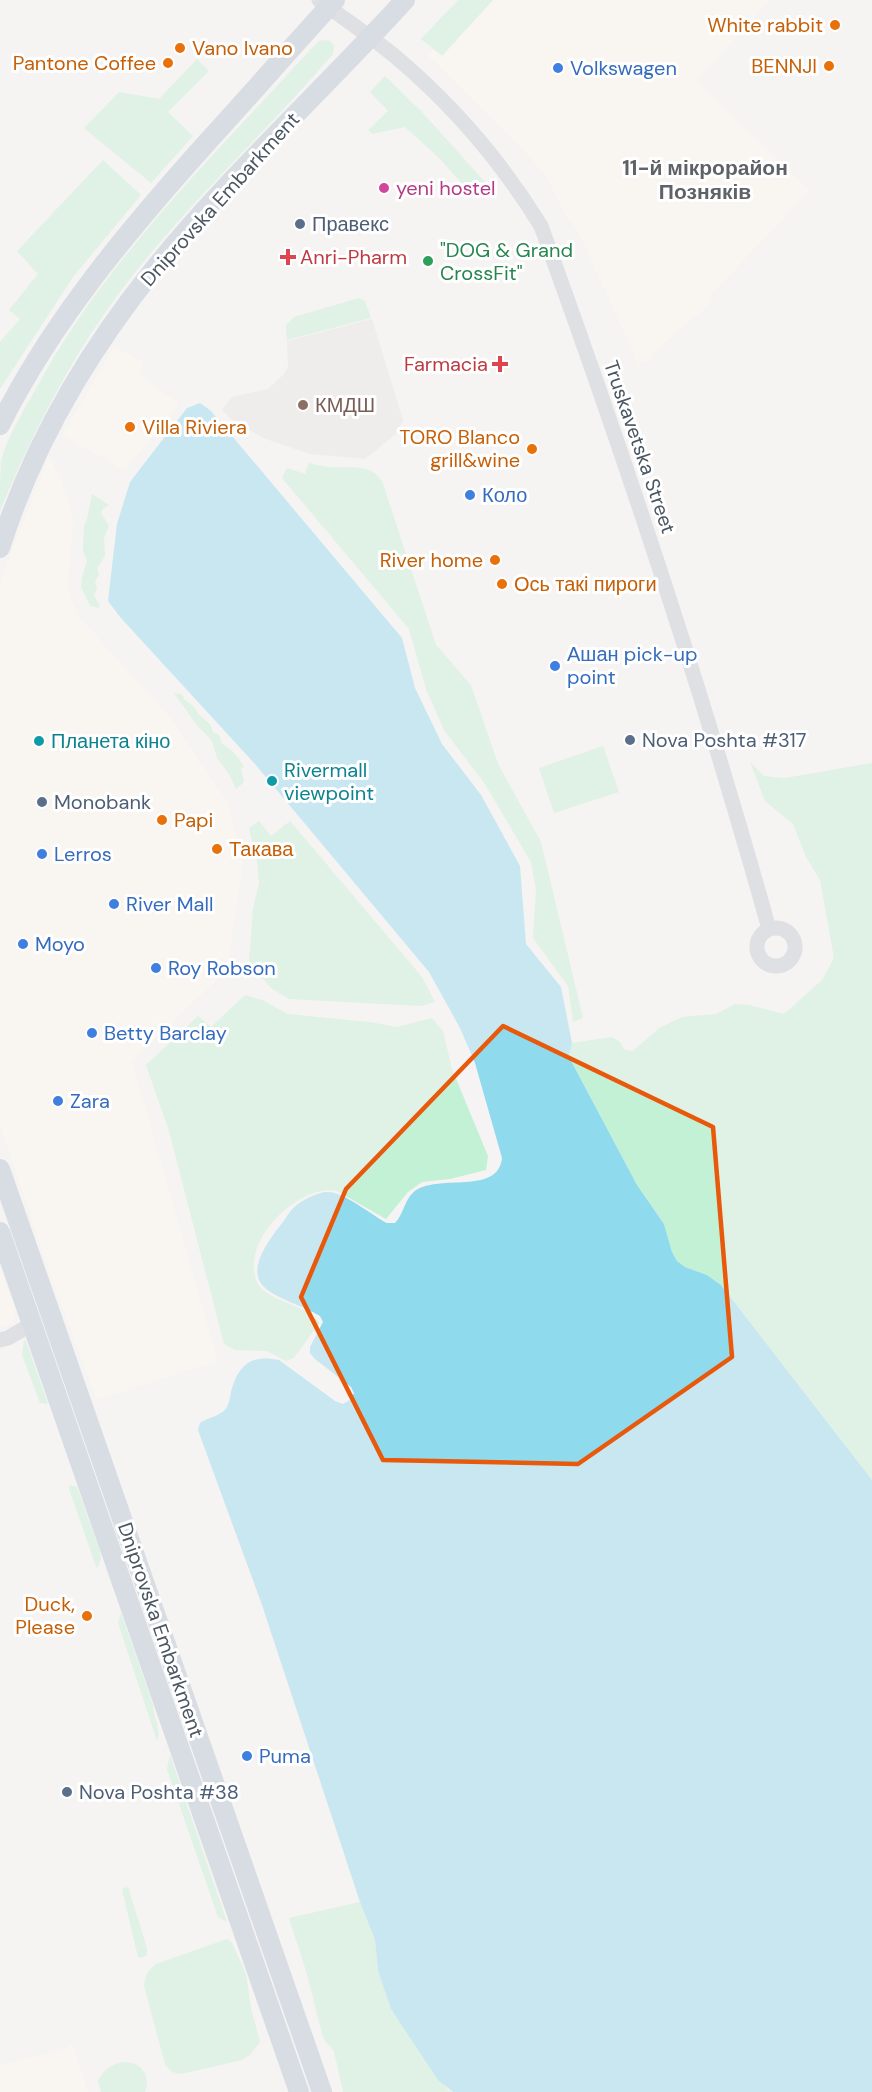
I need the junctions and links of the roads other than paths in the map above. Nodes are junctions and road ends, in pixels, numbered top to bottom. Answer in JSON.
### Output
{"nodes":[{"id":1,"x":405,"y":0,"type":"edge"},
{"id":2,"x":328,"y":2,"type":"edge"},
{"id":3,"x":369,"y":38,"type":"junction"},
{"id":4,"x":0,"y":425,"type":"edge"},
{"id":5,"x":0,"y":548,"type":"edge"},
{"id":6,"x":769,"y":929,"type":"dead end"},
{"id":7,"x":0,"y":1168,"type":"edge"},
{"id":8,"x":0,"y":1232,"type":"edge"},
{"id":9,"x":32,"y":1324,"type":"junction"},
{"id":10,"x":0,"y":1340,"type":"edge"},
{"id":11,"x":299,"y":2092,"type":"edge"},
{"id":12,"x":322,"y":2092,"type":"edge"}],
"edges":[{"from":1,"to":3,"type":"main road","name":"Dniprovska Embarkment"},
{"from":2,"to":3,"type":"street","name":"Truskavetska Street"},
{"from":2,"to":4,"type":"main road"},
{"from":3,"to":5,"type":"main road","name":"Dniprovska Embarkment"},
{"from":3,"to":6,"type":"street","name":"Truskavetska Street"},
{"from":7,"to":12,"type":"main road","name":"Dniprovska Embarkment"},
{"from":8,"to":9,"type":"main road","name":"Dniprovska Embarkment"},
{"from":9,"to":10,"type":"street"},
{"from":9,"to":11,"type":"main road","name":"Dniprovska Embarkment"}]}
